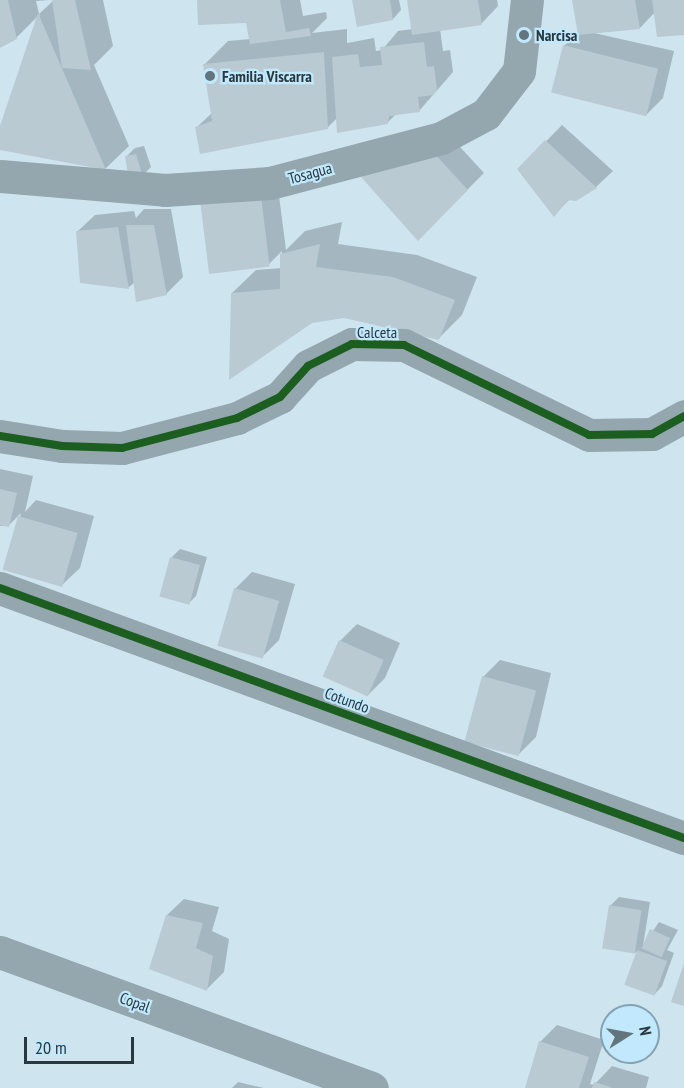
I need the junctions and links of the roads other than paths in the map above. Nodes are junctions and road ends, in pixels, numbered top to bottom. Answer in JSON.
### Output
{"nodes":[{"id":1,"x":527,"y":0,"type":"edge"},
{"id":2,"x":0,"y":176,"type":"edge"},
{"id":3,"x":684,"y":416,"type":"edge"},
{"id":4,"x":0,"y":436,"type":"edge"},
{"id":5,"x":0,"y":588,"type":"edge"},
{"id":6,"x":684,"y":838,"type":"edge"},
{"id":7,"x":0,"y":952,"type":"edge"},
{"id":8,"x":372,"y":1088,"type":"edge"}],
"edges":[{"from":1,"to":2,"type":"street","name":"Tosagua"},
{"from":3,"to":4,"type":"street","name":"Calceta"},
{"from":5,"to":6,"type":"street","name":"Cotundo"},
{"from":7,"to":8,"type":"street","name":"Copal"}]}
